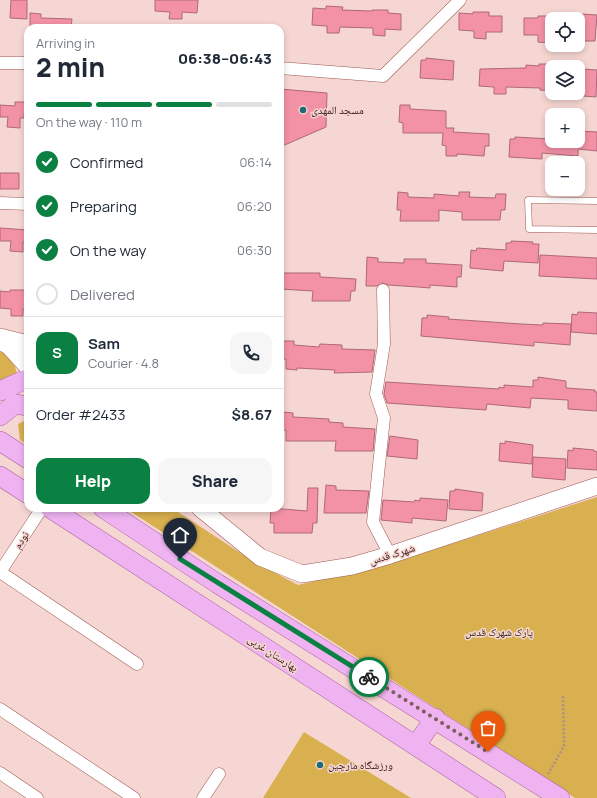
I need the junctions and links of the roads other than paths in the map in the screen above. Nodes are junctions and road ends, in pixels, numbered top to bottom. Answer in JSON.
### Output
{"nodes":[{"id":1,"x":460,"y":0,"type":"edge"},
{"id":2,"x":0,"y":62,"type":"edge"},
{"id":3,"x":24,"y":63,"type":"edge"},
{"id":4,"x":284,"y":68,"type":"edge"},
{"id":5,"x":597,"y":201,"type":"edge"},
{"id":6,"x":0,"y":203,"type":"edge"},
{"id":7,"x":24,"y":204,"type":"edge"},
{"id":8,"x":597,"y":230,"type":"edge"},
{"id":9,"x":383,"y":290,"type":"dead end"},
{"id":10,"x":0,"y":337,"type":"edge"},
{"id":11,"x":0,"y":341,"type":"edge"},
{"id":12,"x":24,"y":343,"type":"edge"},
{"id":13,"x":24,"y":371,"type":"edge"},
{"id":14,"x":24,"y":378,"type":"edge"},
{"id":15,"x":0,"y":391,"type":"edge"},
{"id":16,"x":24,"y":405,"type":"edge"},
{"id":17,"x":0,"y":416,"type":"edge"},
{"id":18,"x":3,"y":439,"type":"edge"},
{"id":19,"x":24,"y":456,"type":"edge"},
{"id":20,"x":0,"y":476,"type":"edge"},
{"id":21,"x":597,"y":486,"type":"edge"},
{"id":22,"x":24,"y":491,"type":"edge"},
{"id":23,"x":39,"y":512,"type":"edge"},
{"id":24,"x":56,"y":512,"type":"edge"},
{"id":25,"x":109,"y":512,"type":"edge"},
{"id":26,"x":205,"y":512,"type":"edge"},
{"id":27,"x":390,"y":555,"type":"junction"},
{"id":28,"x":0,"y":572,"type":"edge"},
{"id":29,"x":137,"y":664,"type":"dead end"},
{"id":30,"x":0,"y":708,"type":"edge"},
{"id":31,"x":435,"y":718,"type":"junction"},
{"id":32,"x":416,"y":745,"type":"junction"},
{"id":33,"x":0,"y":773,"type":"edge"},
{"id":34,"x":219,"y":774,"type":"dead end"},
{"id":35,"x":37,"y":798,"type":"edge"},
{"id":36,"x":134,"y":798,"type":"edge"},
{"id":37,"x":203,"y":798,"type":"edge"},
{"id":38,"x":496,"y":798,"type":"edge"},
{"id":39,"x":560,"y":798,"type":"edge"}],
"edges":[{"from":1,"to":4,"type":"street"},
{"from":2,"to":3,"type":"street"},
{"from":5,"to":8,"type":"lane"},
{"from":6,"to":7,"type":"street"},
{"from":9,"to":27,"type":"street"},
{"from":10,"to":12,"type":"street"},
{"from":11,"to":13,"type":"street"},
{"from":14,"to":15,"type":"main road"},
{"from":16,"to":17,"type":"main road"},
{"from":18,"to":19,"type":"main road"},
{"from":20,"to":22,"type":"main road"},
{"from":21,"to":27,"type":"street","name":"شهرک قدس"},
{"from":23,"to":28,"type":"street","name":"نودم"},
{"from":24,"to":32,"type":"main road","name":"بهارستان غربی"},
{"from":25,"to":31,"type":"main road"},
{"from":26,"to":27,"type":"street","name":"شهرک قدس"},
{"from":28,"to":29,"type":"street"},
{"from":30,"to":36,"type":"street"},
{"from":31,"to":32,"type":"main road"},
{"from":31,"to":39,"type":"main road"},
{"from":32,"to":38,"type":"main road","name":"بهارستان غربی"},
{"from":33,"to":35,"type":"street"},
{"from":34,"to":37,"type":"street"}]}
